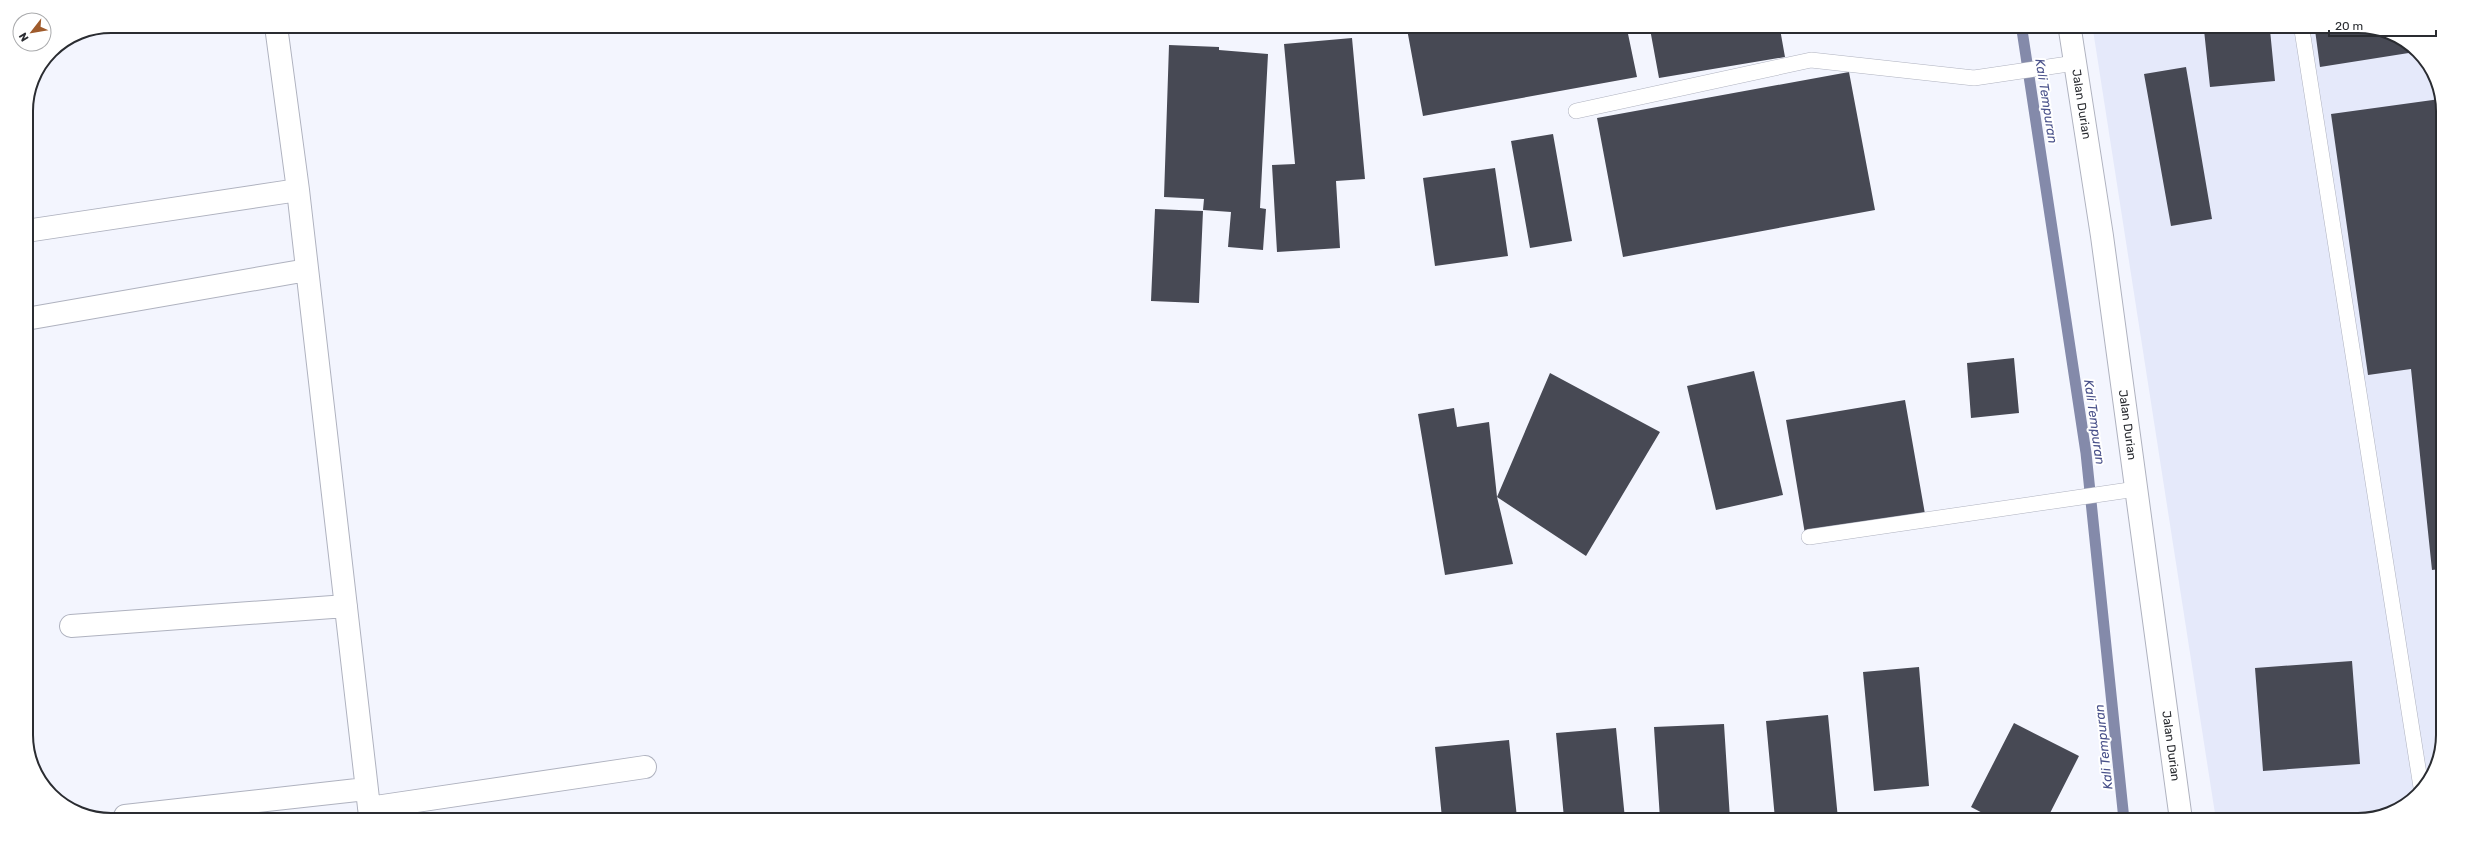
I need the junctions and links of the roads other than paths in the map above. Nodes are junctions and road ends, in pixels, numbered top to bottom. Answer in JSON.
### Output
{"nodes":[{"id":1,"x":277,"y":33,"type":"edge"},
{"id":2,"x":2070,"y":33,"type":"edge"},
{"id":3,"x":2302,"y":33,"type":"edge"},
{"id":4,"x":2075,"y":63,"type":"junction"},
{"id":5,"x":1576,"y":111,"type":"dead end"},
{"id":6,"x":298,"y":190,"type":"junction"},
{"id":7,"x":33,"y":230,"type":"edge"},
{"id":8,"x":307,"y":270,"type":"junction"},
{"id":9,"x":33,"y":318,"type":"edge"},
{"id":10,"x":2136,"y":488,"type":"junction"},
{"id":11,"x":1809,"y":537,"type":"dead end"},
{"id":12,"x":346,"y":606,"type":"junction"},
{"id":13,"x":71,"y":626,"type":"dead end"},
{"id":14,"x":645,"y":767,"type":"dead end"},
{"id":15,"x":2420,"y":782,"type":"edge"},
{"id":16,"x":368,"y":804,"type":"edge"},
{"id":17,"x":186,"y":813,"type":"edge"},
{"id":18,"x":2180,"y":813,"type":"edge"}],
"edges":[{"from":1,"to":6,"type":"street"},
{"from":2,"to":4,"type":"street","name":"Jalan Durian"},
{"from":3,"to":15,"type":"lane"},
{"from":4,"to":5,"type":"lane"},
{"from":4,"to":10,"type":"street","name":"Jalan Durian"},
{"from":6,"to":7,"type":"street"},
{"from":6,"to":8,"type":"street"},
{"from":8,"to":9,"type":"street"},
{"from":8,"to":12,"type":"street"},
{"from":10,"to":11,"type":"lane"},
{"from":10,"to":18,"type":"street","name":"Jalan Durian"},
{"from":12,"to":13,"type":"street"},
{"from":12,"to":16,"type":"street"},
{"from":14,"to":16,"type":"street"},
{"from":16,"to":17,"type":"street"}]}
